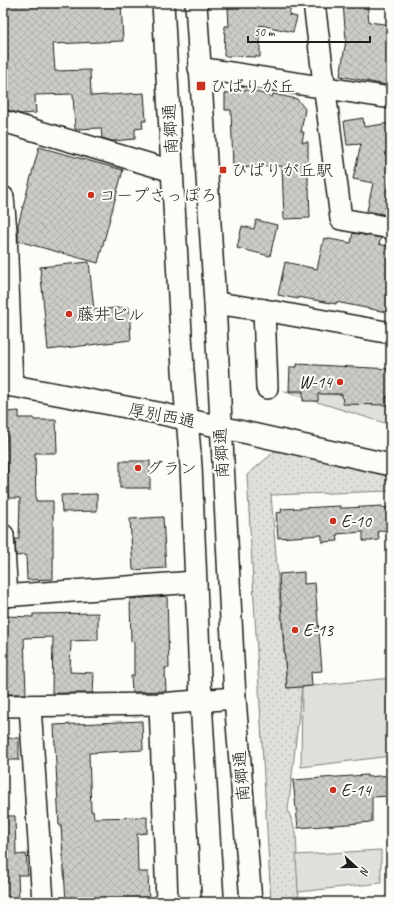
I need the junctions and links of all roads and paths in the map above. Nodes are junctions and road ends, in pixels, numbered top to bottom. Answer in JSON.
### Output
{"nodes":[{"id":1,"x":163,"y":3,"type":"edge"},
{"id":2,"x":196,"y":3,"type":"edge"},
{"id":3,"x":314,"y":3,"type":"edge"},
{"id":4,"x":199,"y":68,"type":"junction"},
{"id":5,"x":326,"y":88,"type":"junction"},
{"id":6,"x":391,"y":98,"type":"edge"},
{"id":7,"x":3,"y":121,"type":"edge"},
{"id":8,"x":172,"y":171,"type":"junction"},
{"id":9,"x":3,"y":197,"type":"edge"},
{"id":10,"x":391,"y":228,"type":"edge"},
{"id":11,"x":5,"y":231,"type":"edge"},
{"id":12,"x":215,"y":303,"type":"junction"},
{"id":13,"x":264,"y":310,"type":"junction"},
{"id":14,"x":391,"y":334,"type":"edge"},
{"id":15,"x":8,"y":385,"type":"edge"},
{"id":16,"x":267,"y":388,"type":"dead end"},
{"id":17,"x":188,"y":419,"type":"junction"},
{"id":18,"x":220,"y":426,"type":"junction"},
{"id":19,"x":391,"y":465,"type":"edge"},
{"id":20,"x":3,"y":535,"type":"edge"},
{"id":21,"x":195,"y":582,"type":"junction"},
{"id":22,"x":5,"y":596,"type":"edge"},
{"id":23,"x":235,"y":698,"type":"junction"},
{"id":24,"x":201,"y":701,"type":"junction"},
{"id":25,"x":160,"y":704,"type":"junction"},
{"id":26,"x":3,"y":706,"type":"edge"},
{"id":27,"x":30,"y":706,"type":"junction"},
{"id":28,"x":43,"y":902,"type":"edge"},
{"id":29,"x":167,"y":902,"type":"edge"},
{"id":30,"x":214,"y":902,"type":"edge"},
{"id":31,"x":251,"y":902,"type":"edge"}],
"edges":[{"from":1,"to":8,"type":"street","name":"南郷通"},
{"from":2,"to":4,"type":"street","name":"南郷通"},
{"from":3,"to":5,"type":"street"},
{"from":4,"to":5,"type":"street"},
{"from":4,"to":12,"type":"street","name":"南郷通"},
{"from":5,"to":6,"type":"street"},
{"from":5,"to":10,"type":"street"},
{"from":7,"to":8,"type":"street"},
{"from":8,"to":17,"type":"street","name":"南郷通"},
{"from":9,"to":11,"type":"street"},
{"from":11,"to":15,"type":"street"},
{"from":12,"to":13,"type":"street"},
{"from":12,"to":18,"type":"street","name":"南郷通"},
{"from":13,"to":14,"type":"street"},
{"from":13,"to":16,"type":"street"},
{"from":15,"to":17,"type":"street","name":"厚別西通"},
{"from":17,"to":18,"type":"street","name":"厚別西通"},
{"from":17,"to":21,"type":"street","name":"南郷通"},
{"from":18,"to":19,"type":"street","name":"厚別西通"},
{"from":18,"to":23,"type":"street","name":"南郷通"},
{"from":20,"to":22,"type":"street"},
{"from":21,"to":22,"type":"street"},
{"from":21,"to":24,"type":"street","name":"南郷通"},
{"from":23,"to":24,"type":"street"},
{"from":23,"to":31,"type":"street","name":"南郷通"},
{"from":24,"to":25,"type":"street"},
{"from":24,"to":30,"type":"street","name":"南郷通"},
{"from":25,"to":27,"type":"street"},
{"from":25,"to":29,"type":"street"},
{"from":26,"to":27,"type":"street"},
{"from":27,"to":28,"type":"street"}]}
